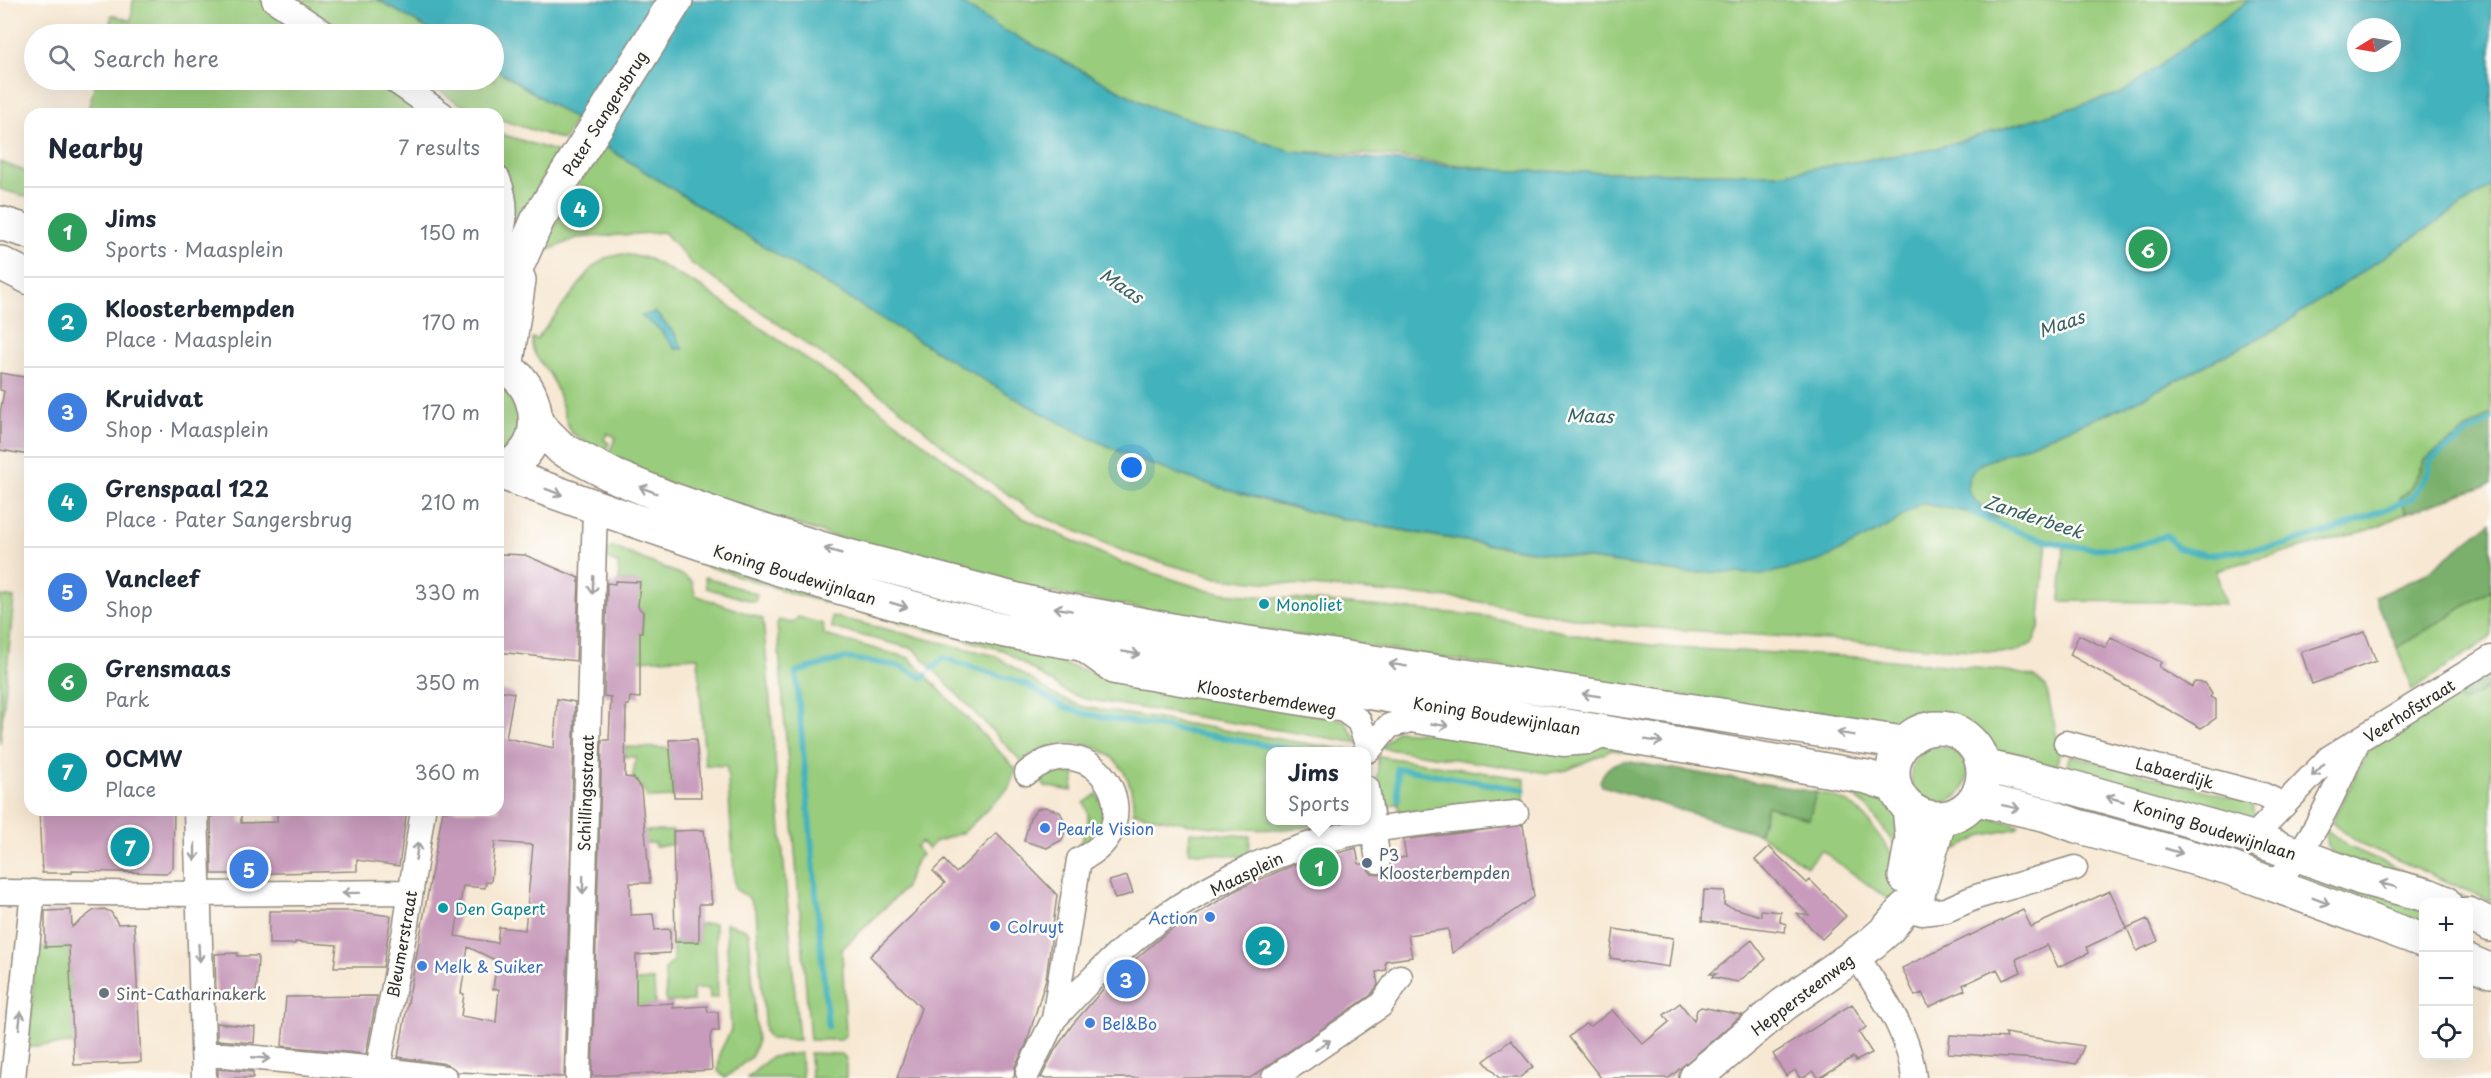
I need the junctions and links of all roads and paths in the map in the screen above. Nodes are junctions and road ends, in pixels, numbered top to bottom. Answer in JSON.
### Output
{"nodes":[{"id":1,"x":274,"y":0,"type":"edge"},
{"id":2,"x":676,"y":0,"type":"edge"},
{"id":3,"x":311,"y":24,"type":"edge"},
{"id":4,"x":408,"y":90,"type":"edge"},
{"id":5,"x":434,"y":108,"type":"edge"},
{"id":6,"x":504,"y":201,"type":"edge"},
{"id":7,"x":504,"y":216,"type":"edge"},
{"id":8,"x":0,"y":223,"type":"edge"},
{"id":9,"x":24,"y":230,"type":"edge"},
{"id":10,"x":504,"y":232,"type":"edge"},
{"id":11,"x":509,"y":252,"type":"edge"},
{"id":12,"x":0,"y":263,"type":"edge"},
{"id":13,"x":24,"y":275,"type":"edge"},
{"id":14,"x":504,"y":286,"type":"edge"},
{"id":15,"x":504,"y":335,"type":"edge"},
{"id":16,"x":504,"y":369,"type":"edge"},
{"id":17,"x":536,"y":423,"type":"junction"},
{"id":18,"x":504,"y":468,"type":"edge"},
{"id":19,"x":504,"y":474,"type":"edge"},
{"id":20,"x":595,"y":508,"type":"junction"},
{"id":21,"x":1120,"y":619,"type":"junction"},
{"id":22,"x":1092,"y":652,"type":"junction"},
{"id":23,"x":2491,"y":658,"type":"edge"},
{"id":24,"x":1344,"y":710,"type":"junction"},
{"id":25,"x":1410,"y":720,"type":"junction"},
{"id":26,"x":1608,"y":734,"type":"junction"},
{"id":27,"x":1904,"y":743,"type":"junction"},
{"id":28,"x":2066,"y":743,"type":"dead end"},
{"id":29,"x":2357,"y":743,"type":"junction"},
{"id":30,"x":1366,"y":747,"type":"edge"},
{"id":31,"x":1371,"y":753,"type":"edge"},
{"id":32,"x":1983,"y":766,"type":"junction"},
{"id":33,"x":1027,"y":773,"type":"dead end"},
{"id":34,"x":1902,"y":797,"type":"junction"},
{"id":35,"x":1976,"y":799,"type":"junction"},
{"id":36,"x":2284,"y":805,"type":"junction"},
{"id":37,"x":1371,"y":810,"type":"edge"},
{"id":38,"x":1516,"y":813,"type":"dead end"},
{"id":39,"x":196,"y":816,"type":"edge"},
{"id":40,"x":422,"y":816,"type":"edge"},
{"id":41,"x":1940,"y":819,"type":"junction"},
{"id":42,"x":1373,"y":821,"type":"junction"},
{"id":43,"x":1364,"y":825,"type":"edge"},
{"id":44,"x":2252,"y":838,"type":"junction"},
{"id":45,"x":2300,"y":855,"type":"junction"},
{"id":46,"x":1378,"y":861,"type":"dead end"},
{"id":47,"x":2075,"y":868,"type":"dead end"},
{"id":48,"x":2275,"y":884,"type":"junction"},
{"id":49,"x":0,"y":892,"type":"edge"},
{"id":50,"x":33,"y":892,"type":"junction"},
{"id":51,"x":410,"y":892,"type":"junction"},
{"id":52,"x":196,"y":894,"type":"junction"},
{"id":53,"x":2434,"y":898,"type":"edge"},
{"id":54,"x":1905,"y":908,"type":"junction"},
{"id":55,"x":2473,"y":916,"type":"edge"},
{"id":56,"x":2491,"y":925,"type":"edge"},
{"id":57,"x":2419,"y":939,"type":"edge"},
{"id":58,"x":1855,"y":953,"type":"junction"},
{"id":59,"x":2473,"y":963,"type":"edge"},
{"id":60,"x":2491,"y":971,"type":"edge"},
{"id":61,"x":1400,"y":977,"type":"dead end"},
{"id":62,"x":1054,"y":1019,"type":"junction"},
{"id":63,"x":203,"y":1053,"type":"junction"},
{"id":64,"x":1028,"y":1072,"type":"dead end"},
{"id":65,"x":377,"y":1073,"type":"edge"},
{"id":66,"x":13,"y":1078,"type":"edge"},
{"id":67,"x":204,"y":1078,"type":"edge"},
{"id":68,"x":445,"y":1078,"type":"edge"},
{"id":69,"x":578,"y":1078,"type":"edge"},
{"id":70,"x":1274,"y":1078,"type":"edge"},
{"id":71,"x":1696,"y":1078,"type":"edge"},
{"id":72,"x":1914,"y":1078,"type":"edge"}],
"edges":[{"from":1,"to":3,"type":"street"},
{"from":2,"to":11,"type":"main road","name":"Pater Sangersbrug"},
{"from":4,"to":5,"type":"street"},
{"from":6,"to":7,"type":"street"},
{"from":8,"to":9,"type":"main road"},
{"from":10,"to":11,"type":"street"},
{"from":11,"to":14,"type":"main road","name":"Pater Sangersbrug"},
{"from":11,"to":15,"type":"main road","name":"Pater Sangersbrug"},
{"from":12,"to":13,"type":"main road"},
{"from":16,"to":17,"type":"main road"},
{"from":17,"to":18,"type":"main road"},
{"from":21,"to":17,"type":"main road","name":"Koning Boudewijnlaan","one_way":true},
{"from":19,"to":20,"type":"main road","name":"Koning Boudewijnlaan","one_way":true},
{"from":20,"to":22,"type":"main road","name":"Koning Boudewijnlaan","one_way":true},
{"from":20,"to":69,"type":"street","name":"Schillingsstraat","one_way":true},
{"from":21,"to":22,"type":"street"},
{"from":27,"to":21,"type":"main road","name":"Koning Boudewijnlaan","one_way":true},
{"from":22,"to":24,"type":"street","name":"Kloosterbemdeweg"},
{"from":22,"to":26,"type":"main road","name":"Koning Boudewijnlaan","one_way":true},
{"from":23,"to":29,"type":"street","name":"Veerhofstraat"},
{"from":24,"to":25,"type":"street"},
{"from":24,"to":30,"type":"street","name":"Kloosterbemdeweg"},
{"from":25,"to":26,"type":"street","one_way":true},
{"from":25,"to":31,"type":"street","name":"Kloosterbemdeweg"},
{"from":26,"to":34,"type":"main road","name":"Koning Boudewijnlaan","one_way":true},
{"from":27,"to":32,"type":"main road"},
{"from":27,"to":34,"type":"main road"},
{"from":28,"to":36,"type":"street","name":"Labaerdijk"},
{"from":29,"to":36,"type":"street","name":"Veerhofstraat","one_way":true},
{"from":29,"to":45,"type":"street","name":"Veerhofstraat"},
{"from":32,"to":35,"type":"main road"},
{"from":44,"to":32,"type":"main road","name":"Koning Boudewijnlaan","one_way":true},
{"from":33,"to":62,"type":"street"},
{"from":34,"to":41,"type":"main road"},
{"from":34,"to":54,"type":"main road"},
{"from":35,"to":41,"type":"main road"},
{"from":35,"to":48,"type":"main road","name":"Koning Boudewijnlaan","one_way":true},
{"from":36,"to":44,"type":"street","name":"Veerhofstraat"},
{"from":37,"to":42,"type":"street"},
{"from":38,"to":42,"type":"street","name":"Maasplein"},
{"from":39,"to":52,"type":"street","one_way":true},
{"from":51,"to":40,"type":"street","name":"Bleumerstraat","one_way":true},
{"from":41,"to":54,"type":"main road","name":"Heppersteenweg"},
{"from":42,"to":46,"type":"street"},
{"from":43,"to":62,"type":"street","name":"Maasplein"},
{"from":44,"to":45,"type":"main road","name":"Koning Boudewijnlaan"},
{"from":45,"to":48,"type":"street","name":"Veerhofstraat"},
{"from":53,"to":45,"type":"main road","name":"Koning Boudewijnlaan","one_way":true},
{"from":47,"to":54,"type":"street"},
{"from":48,"to":57,"type":"main road","name":"Koning Boudewijnlaan","one_way":true},
{"from":49,"to":50,"type":"street"},
{"from":50,"to":52,"type":"street"},
{"from":66,"to":50,"type":"street","one_way":true},
{"from":51,"to":52,"type":"street","one_way":true},
{"from":51,"to":65,"type":"street","name":"Bleumerstraat"},
{"from":52,"to":63,"type":"street","one_way":true},
{"from":54,"to":58,"type":"main road","name":"Heppersteenweg"},
{"from":55,"to":56,"type":"main road"},
{"from":58,"to":71,"type":"main road","name":"Heppersteenweg"},
{"from":58,"to":72,"type":"street"},
{"from":59,"to":60,"type":"main road"},
{"from":70,"to":61,"type":"street","one_way":true},
{"from":62,"to":64,"type":"street"},
{"from":63,"to":65,"type":"street","one_way":true},
{"from":63,"to":67,"type":"street"},
{"from":65,"to":68,"type":"street"}]}
